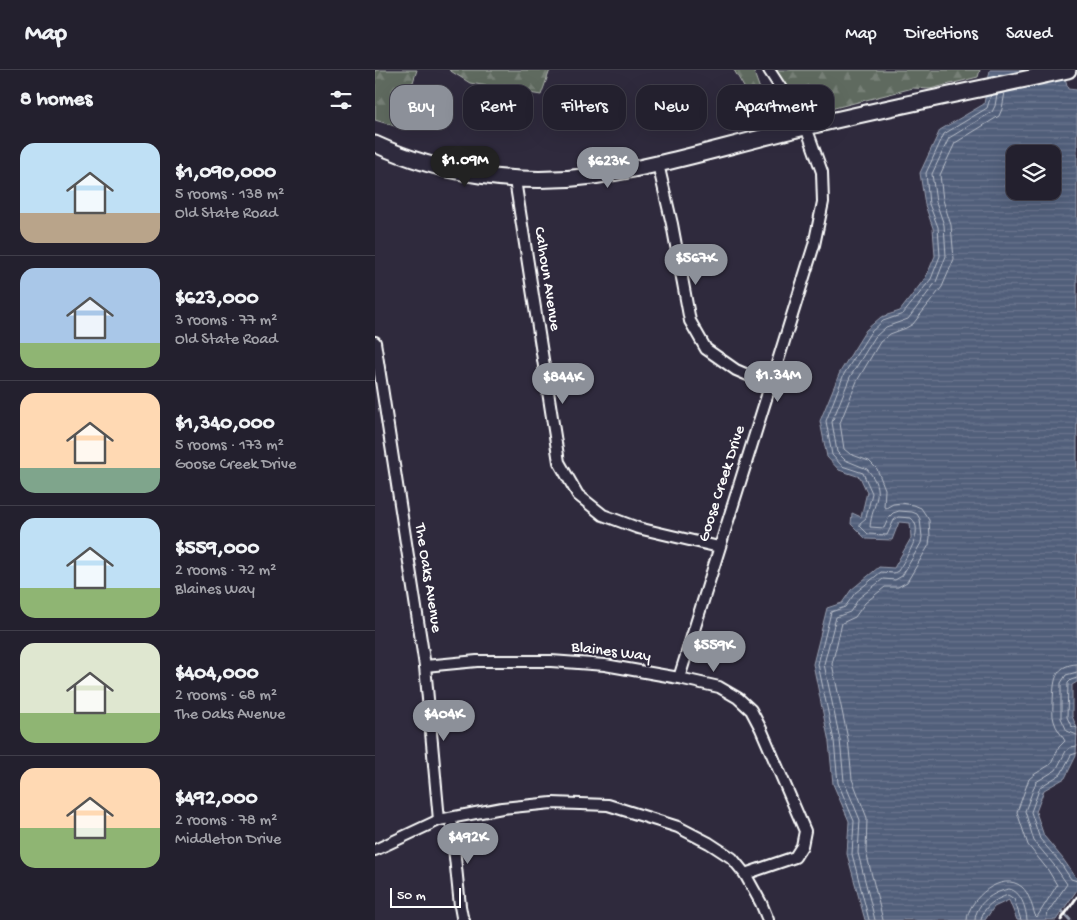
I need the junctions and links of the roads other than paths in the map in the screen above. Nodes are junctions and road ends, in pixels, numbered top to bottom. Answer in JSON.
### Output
{"nodes":[{"id":1,"x":769,"y":70,"type":"edge"},
{"id":2,"x":1068,"y":70,"type":"edge"},
{"id":3,"x":779,"y":85,"type":"edge"},
{"id":4,"x":834,"y":121,"type":"edge"},
{"id":5,"x":794,"y":130,"type":"edge"},
{"id":6,"x":807,"y":130,"type":"edge"},
{"id":7,"x":375,"y":144,"type":"edge"},
{"id":8,"x":658,"y":164,"type":"junction"},
{"id":9,"x":515,"y":180,"type":"junction"},
{"id":10,"x":375,"y":342,"type":"edge"},
{"id":11,"x":771,"y":385,"type":"junction"},
{"id":12,"x":719,"y":547,"type":"junction"},
{"id":13,"x":425,"y":666,"type":"junction"},
{"id":14,"x":679,"y":678,"type":"junction"},
{"id":15,"x":451,"y":818,"type":"junction"},
{"id":16,"x":439,"y":820,"type":"junction"},
{"id":17,"x":375,"y":850,"type":"edge"},
{"id":18,"x":745,"y":874,"type":"junction"},
{"id":19,"x":464,"y":920,"type":"edge"},
{"id":20,"x":768,"y":920,"type":"edge"}],
"edges":[{"from":1,"to":3,"type":"street","name":"Goose Creek Drive"},
{"from":2,"to":4,"type":"main road"},
{"from":5,"to":8,"type":"main road"},
{"from":6,"to":11,"type":"street","name":"Goose Creek Drive"},
{"from":7,"to":9,"type":"main road"},
{"from":8,"to":9,"type":"main road"},
{"from":8,"to":11,"type":"street"},
{"from":9,"to":12,"type":"street","name":"Calhoun Avenue"},
{"from":10,"to":13,"type":"street","name":"The Oaks Avenue"},
{"from":11,"to":12,"type":"street","name":"Goose Creek Drive"},
{"from":12,"to":14,"type":"street","name":"Goose Creek Drive"},
{"from":13,"to":14,"type":"street","name":"Blaines Way"},
{"from":13,"to":16,"type":"street","name":"The Oaks Avenue"},
{"from":14,"to":18,"type":"street","name":"Blaines Way"},
{"from":15,"to":16,"type":"street"},
{"from":15,"to":18,"type":"street"},
{"from":15,"to":19,"type":"street"},
{"from":16,"to":17,"type":"street"},
{"from":18,"to":20,"type":"street"}]}
